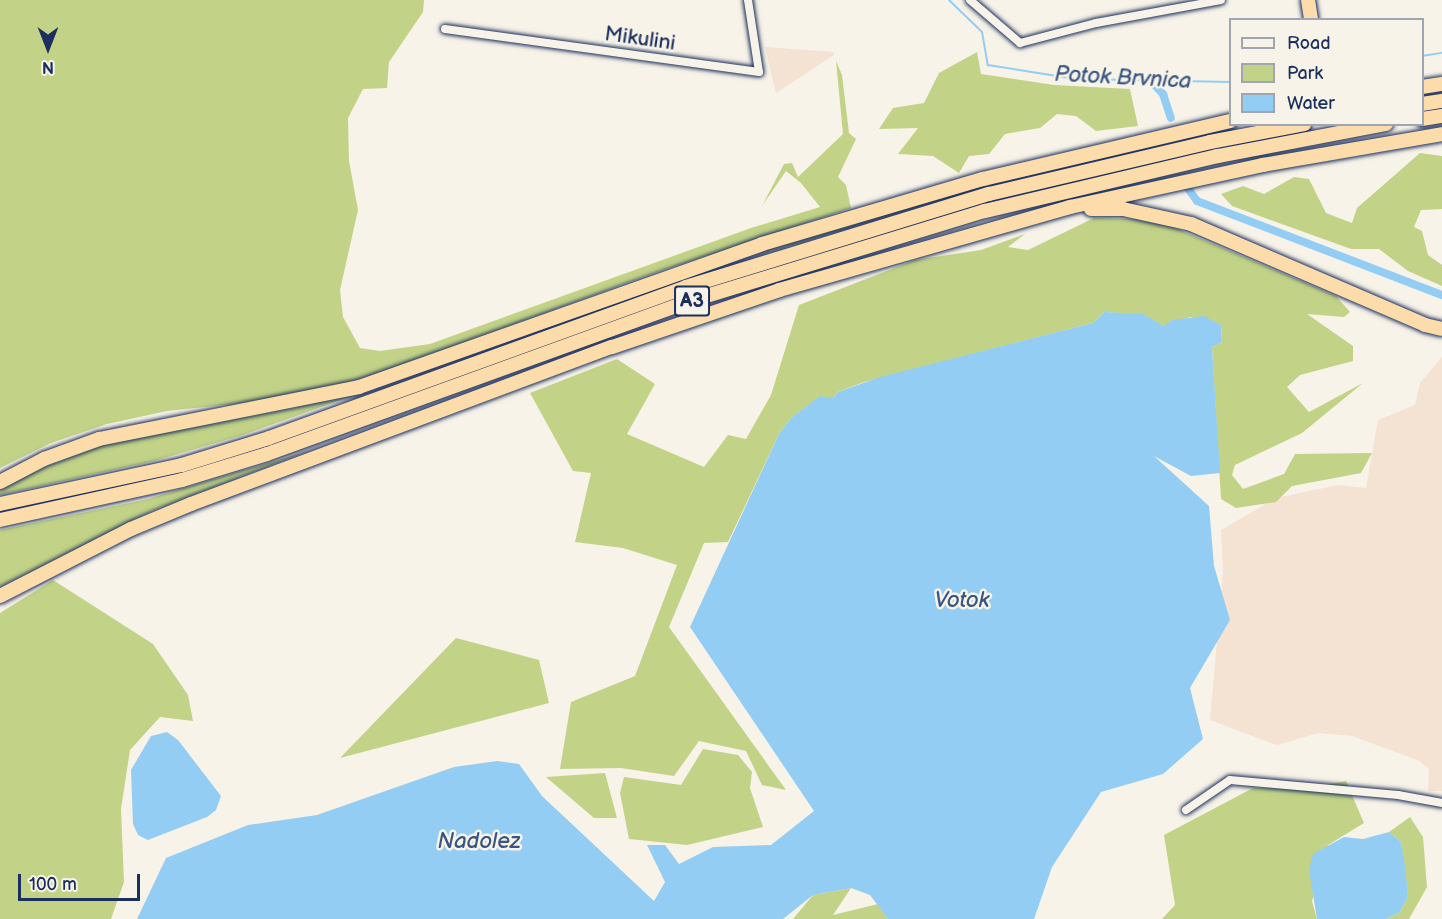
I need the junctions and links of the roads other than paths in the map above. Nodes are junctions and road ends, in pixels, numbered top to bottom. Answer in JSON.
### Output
{"nodes":[{"id":1,"x":748,"y":0,"type":"edge"},
{"id":2,"x":970,"y":0,"type":"edge"},
{"id":3,"x":1221,"y":0,"type":"edge"},
{"id":4,"x":1308,"y":0,"type":"edge"},
{"id":5,"x":1311,"y":18,"type":"edge"},
{"id":6,"x":445,"y":29,"type":"dead end"},
{"id":7,"x":1442,"y":84,"type":"edge"},
{"id":8,"x":1424,"y":87,"type":"edge"},
{"id":9,"x":1442,"y":101,"type":"edge"},
{"id":10,"x":1424,"y":104,"type":"edge"},
{"id":11,"x":1442,"y":116,"type":"edge"},
{"id":12,"x":1424,"y":119,"type":"edge"},
{"id":13,"x":1229,"y":120,"type":"edge"},
{"id":14,"x":1294,"y":126,"type":"edge"},
{"id":15,"x":1376,"y":126,"type":"edge"},
{"id":16,"x":1442,"y":134,"type":"edge"},
{"id":17,"x":1038,"y":215,"type":"junction"},
{"id":18,"x":1442,"y":329,"type":"edge"},
{"id":19,"x":0,"y":482,"type":"edge"},
{"id":20,"x":0,"y":504,"type":"edge"},
{"id":21,"x":0,"y":520,"type":"edge"},
{"id":22,"x":73,"y":557,"type":"junction"},
{"id":23,"x":0,"y":596,"type":"edge"},
{"id":24,"x":0,"y":607,"type":"edge"},
{"id":25,"x":1440,"y":803,"type":"edge"},
{"id":26,"x":1186,"y":810,"type":"dead end"}],
"edges":[{"from":1,"to":6,"type":"street","name":"Mikulini"},
{"from":2,"to":3,"type":"street"},
{"from":4,"to":5,"type":"highway"},
{"from":7,"to":8,"type":"highway"},
{"from":9,"to":10,"type":"highway"},
{"from":11,"to":12,"type":"highway"},
{"from":13,"to":19,"type":"highway"},
{"from":14,"to":20,"type":"highway","number":"A3"},
{"from":15,"to":21,"type":"highway","number":"A3"},
{"from":16,"to":17,"type":"highway"},
{"from":17,"to":18,"type":"highway"},
{"from":17,"to":22,"type":"highway"},
{"from":22,"to":23,"type":"highway"},
{"from":22,"to":24,"type":"highway"},
{"from":25,"to":26,"type":"street"}]}
